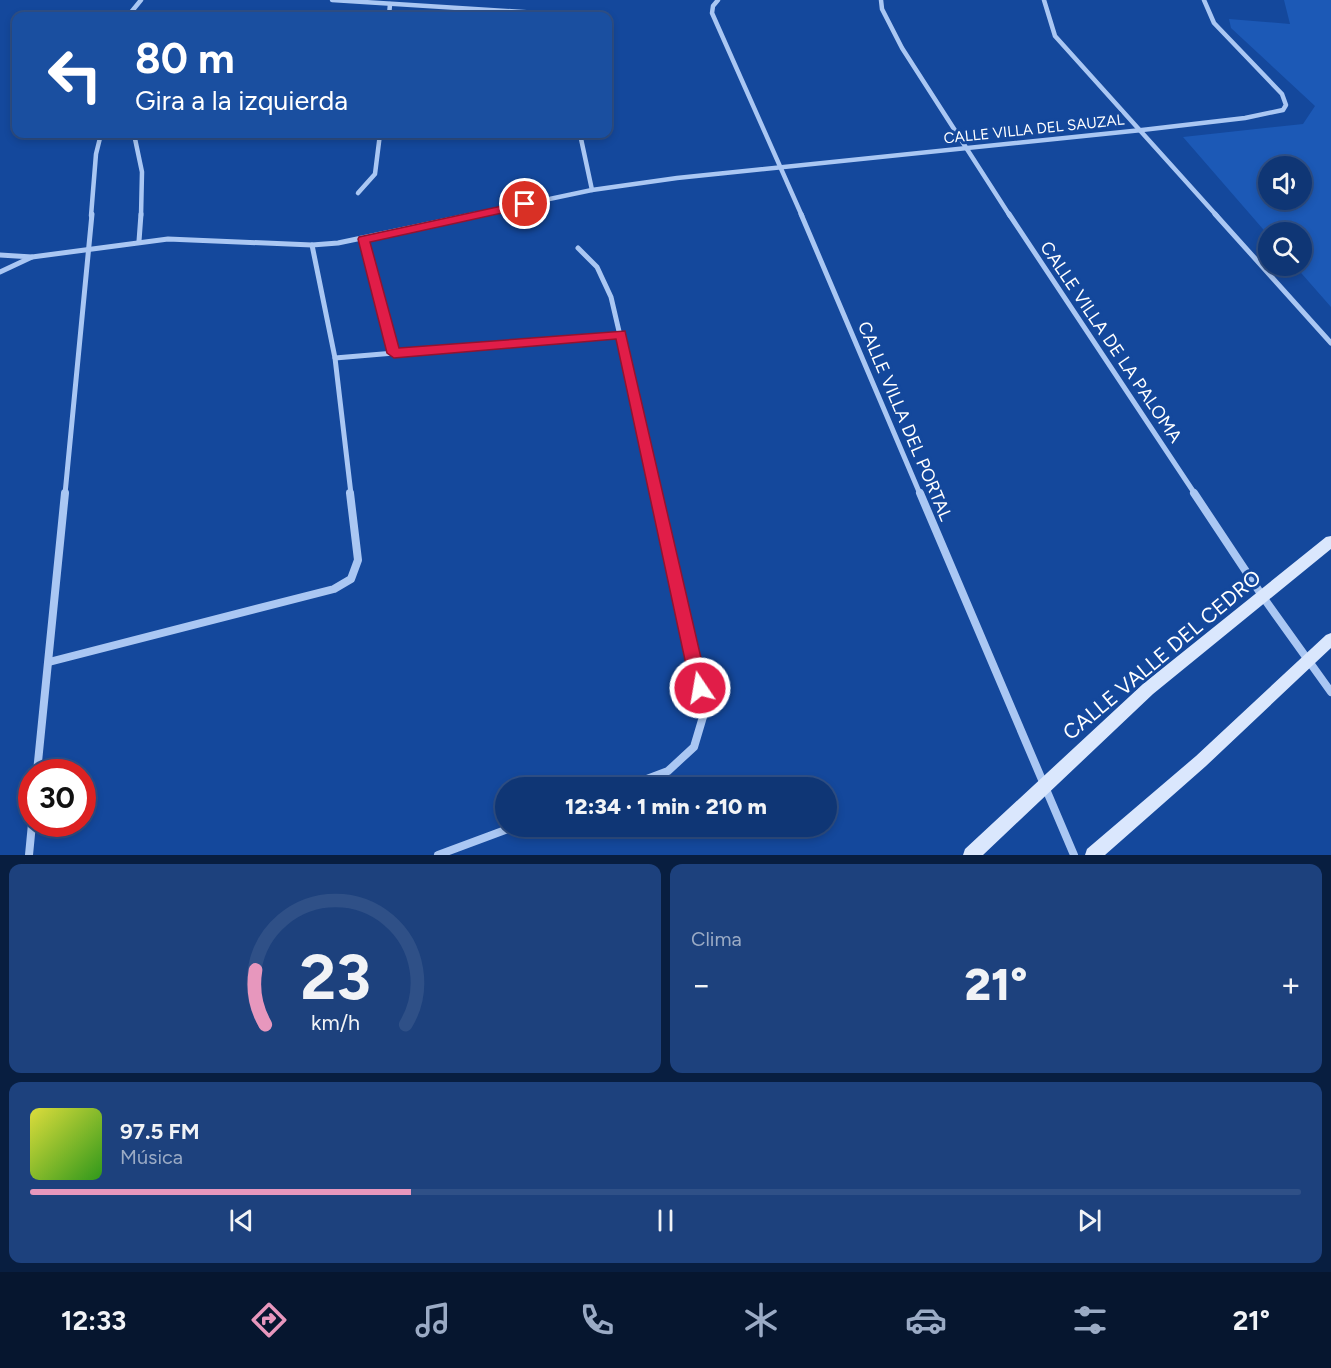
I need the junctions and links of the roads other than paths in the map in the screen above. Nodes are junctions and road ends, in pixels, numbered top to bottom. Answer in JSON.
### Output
{"nodes":[{"id":1,"x":141,"y":0,"type":"edge"},
{"id":2,"x":332,"y":0,"type":"edge"},
{"id":3,"x":718,"y":0,"type":"edge"},
{"id":4,"x":881,"y":0,"type":"edge"},
{"id":5,"x":1044,"y":0,"type":"edge"},
{"id":6,"x":1204,"y":0,"type":"edge"},
{"id":7,"x":390,"y":4,"type":"junction"},
{"id":8,"x":131,"y":12,"type":"edge"},
{"id":9,"x":389,"y":12,"type":"edge"},
{"id":10,"x":522,"y":12,"type":"edge"},
{"id":11,"x":1142,"y":130,"type":"junction"},
{"id":12,"x":100,"y":138,"type":"edge"},
{"id":13,"x":136,"y":138,"type":"edge"},
{"id":14,"x":380,"y":138,"type":"edge"},
{"id":15,"x":581,"y":138,"type":"edge"},
{"id":16,"x":964,"y":147,"type":"junction"},
{"id":17,"x":781,"y":167,"type":"junction"},
{"id":18,"x":592,"y":190,"type":"junction"},
{"id":19,"x":358,"y":193,"type":"dead end"},
{"id":20,"x":363,"y":239,"type":"junction"},
{"id":21,"x":139,"y":241,"type":"junction"},
{"id":22,"x":312,"y":245,"type":"junction"},
{"id":23,"x":89,"y":248,"type":"junction"},
{"id":24,"x":578,"y":248,"type":"dead end"},
{"id":25,"x":0,"y":255,"type":"edge"},
{"id":26,"x":32,"y":257,"type":"junction"},
{"id":27,"x":0,"y":272,"type":"edge"},
{"id":28,"x":621,"y":334,"type":"junction"},
{"id":29,"x":1331,"y":343,"type":"edge"},
{"id":30,"x":394,"y":353,"type":"junction"},
{"id":31,"x":335,"y":358,"type":"junction"},
{"id":32,"x":1331,"y":541,"type":"edge"},
{"id":33,"x":1263,"y":597,"type":"junction"},
{"id":34,"x":1331,"y":639,"type":"edge"},
{"id":35,"x":1309,"y":659,"type":"junction"},
{"id":36,"x":49,"y":662,"type":"junction"},
{"id":37,"x":1331,"y":692,"type":"edge"},
{"id":38,"x":38,"y":759,"type":"edge"},
{"id":39,"x":652,"y":777,"type":"edge"},
{"id":40,"x":1043,"y":785,"type":"junction"},
{"id":41,"x":495,"y":834,"type":"edge"},
{"id":42,"x":31,"y":837,"type":"edge"},
{"id":43,"x":29,"y":855,"type":"edge"},
{"id":44,"x":438,"y":855,"type":"edge"},
{"id":45,"x":971,"y":855,"type":"edge"},
{"id":46,"x":1074,"y":855,"type":"edge"},
{"id":47,"x":1093,"y":855,"type":"edge"}],
"edges":[{"from":1,"to":8,"type":"street"},
{"from":2,"to":7,"type":"street"},
{"from":3,"to":17,"type":"street","name":"CALLE VILLA DEL PORTAL"},
{"from":4,"to":16,"type":"street","name":"CALLE VILLA DE LA PALOMA"},
{"from":5,"to":11,"type":"street"},
{"from":6,"to":11,"type":"street","name":"CALLE VILLA DEL SAUZAL"},
{"from":7,"to":9,"type":"street"},
{"from":7,"to":10,"type":"street"},
{"from":11,"to":16,"type":"street","name":"CALLE VILLA DEL SAUZAL"},
{"from":11,"to":29,"type":"street"},
{"from":12,"to":23,"type":"street"},
{"from":13,"to":21,"type":"street"},
{"from":14,"to":19,"type":"street"},
{"from":15,"to":18,"type":"street"},
{"from":16,"to":17,"type":"street","name":"CALLE VILLA DEL SAUZAL"},
{"from":16,"to":33,"type":"street","name":"CALLE VILLA DE LA PALOMA"},
{"from":17,"to":18,"type":"street","name":"CALLE VILLA DEL SAUZAL"},
{"from":17,"to":40,"type":"street","name":"CALLE VILLA DEL PORTAL"},
{"from":18,"to":20,"type":"street","name":"CALLE VILLA DEL SAUZAL"},
{"from":20,"to":22,"type":"street","name":"CALLE VILLA DEL SAUZAL"},
{"from":20,"to":30,"type":"street"},
{"from":21,"to":22,"type":"street","name":"CALLE VILLA DEL SAUZAL"},
{"from":21,"to":23,"type":"street","name":"CALLE VILLA DEL SAUZAL"},
{"from":22,"to":31,"type":"street"},
{"from":23,"to":26,"type":"street","name":"CALLE VILLA DEL SAUZAL"},
{"from":23,"to":36,"type":"street"},
{"from":24,"to":28,"type":"street"},
{"from":25,"to":26,"type":"street"},
{"from":26,"to":27,"type":"street"},
{"from":28,"to":30,"type":"street"},
{"from":28,"to":39,"type":"street"},
{"from":30,"to":31,"type":"street"},
{"from":31,"to":36,"type":"street"},
{"from":32,"to":33,"type":"street","name":"CALLE VALLE DEL CEDRO"},
{"from":33,"to":35,"type":"street","name":"CALLE VILLA DE LA PALOMA"},
{"from":33,"to":40,"type":"street","name":"CALLE VALLE DEL CEDRO"},
{"from":34,"to":35,"type":"street"},
{"from":35,"to":37,"type":"street","name":"CALLE VILLA DE LA PALOMA"},
{"from":35,"to":47,"type":"street"},
{"from":36,"to":38,"type":"street"},
{"from":40,"to":45,"type":"street","name":"CALLE VALLE DEL CEDRO"},
{"from":40,"to":46,"type":"street","name":"CALLE VILLA DEL PORTAL"},
{"from":41,"to":44,"type":"street"},
{"from":42,"to":43,"type":"street"}]}
